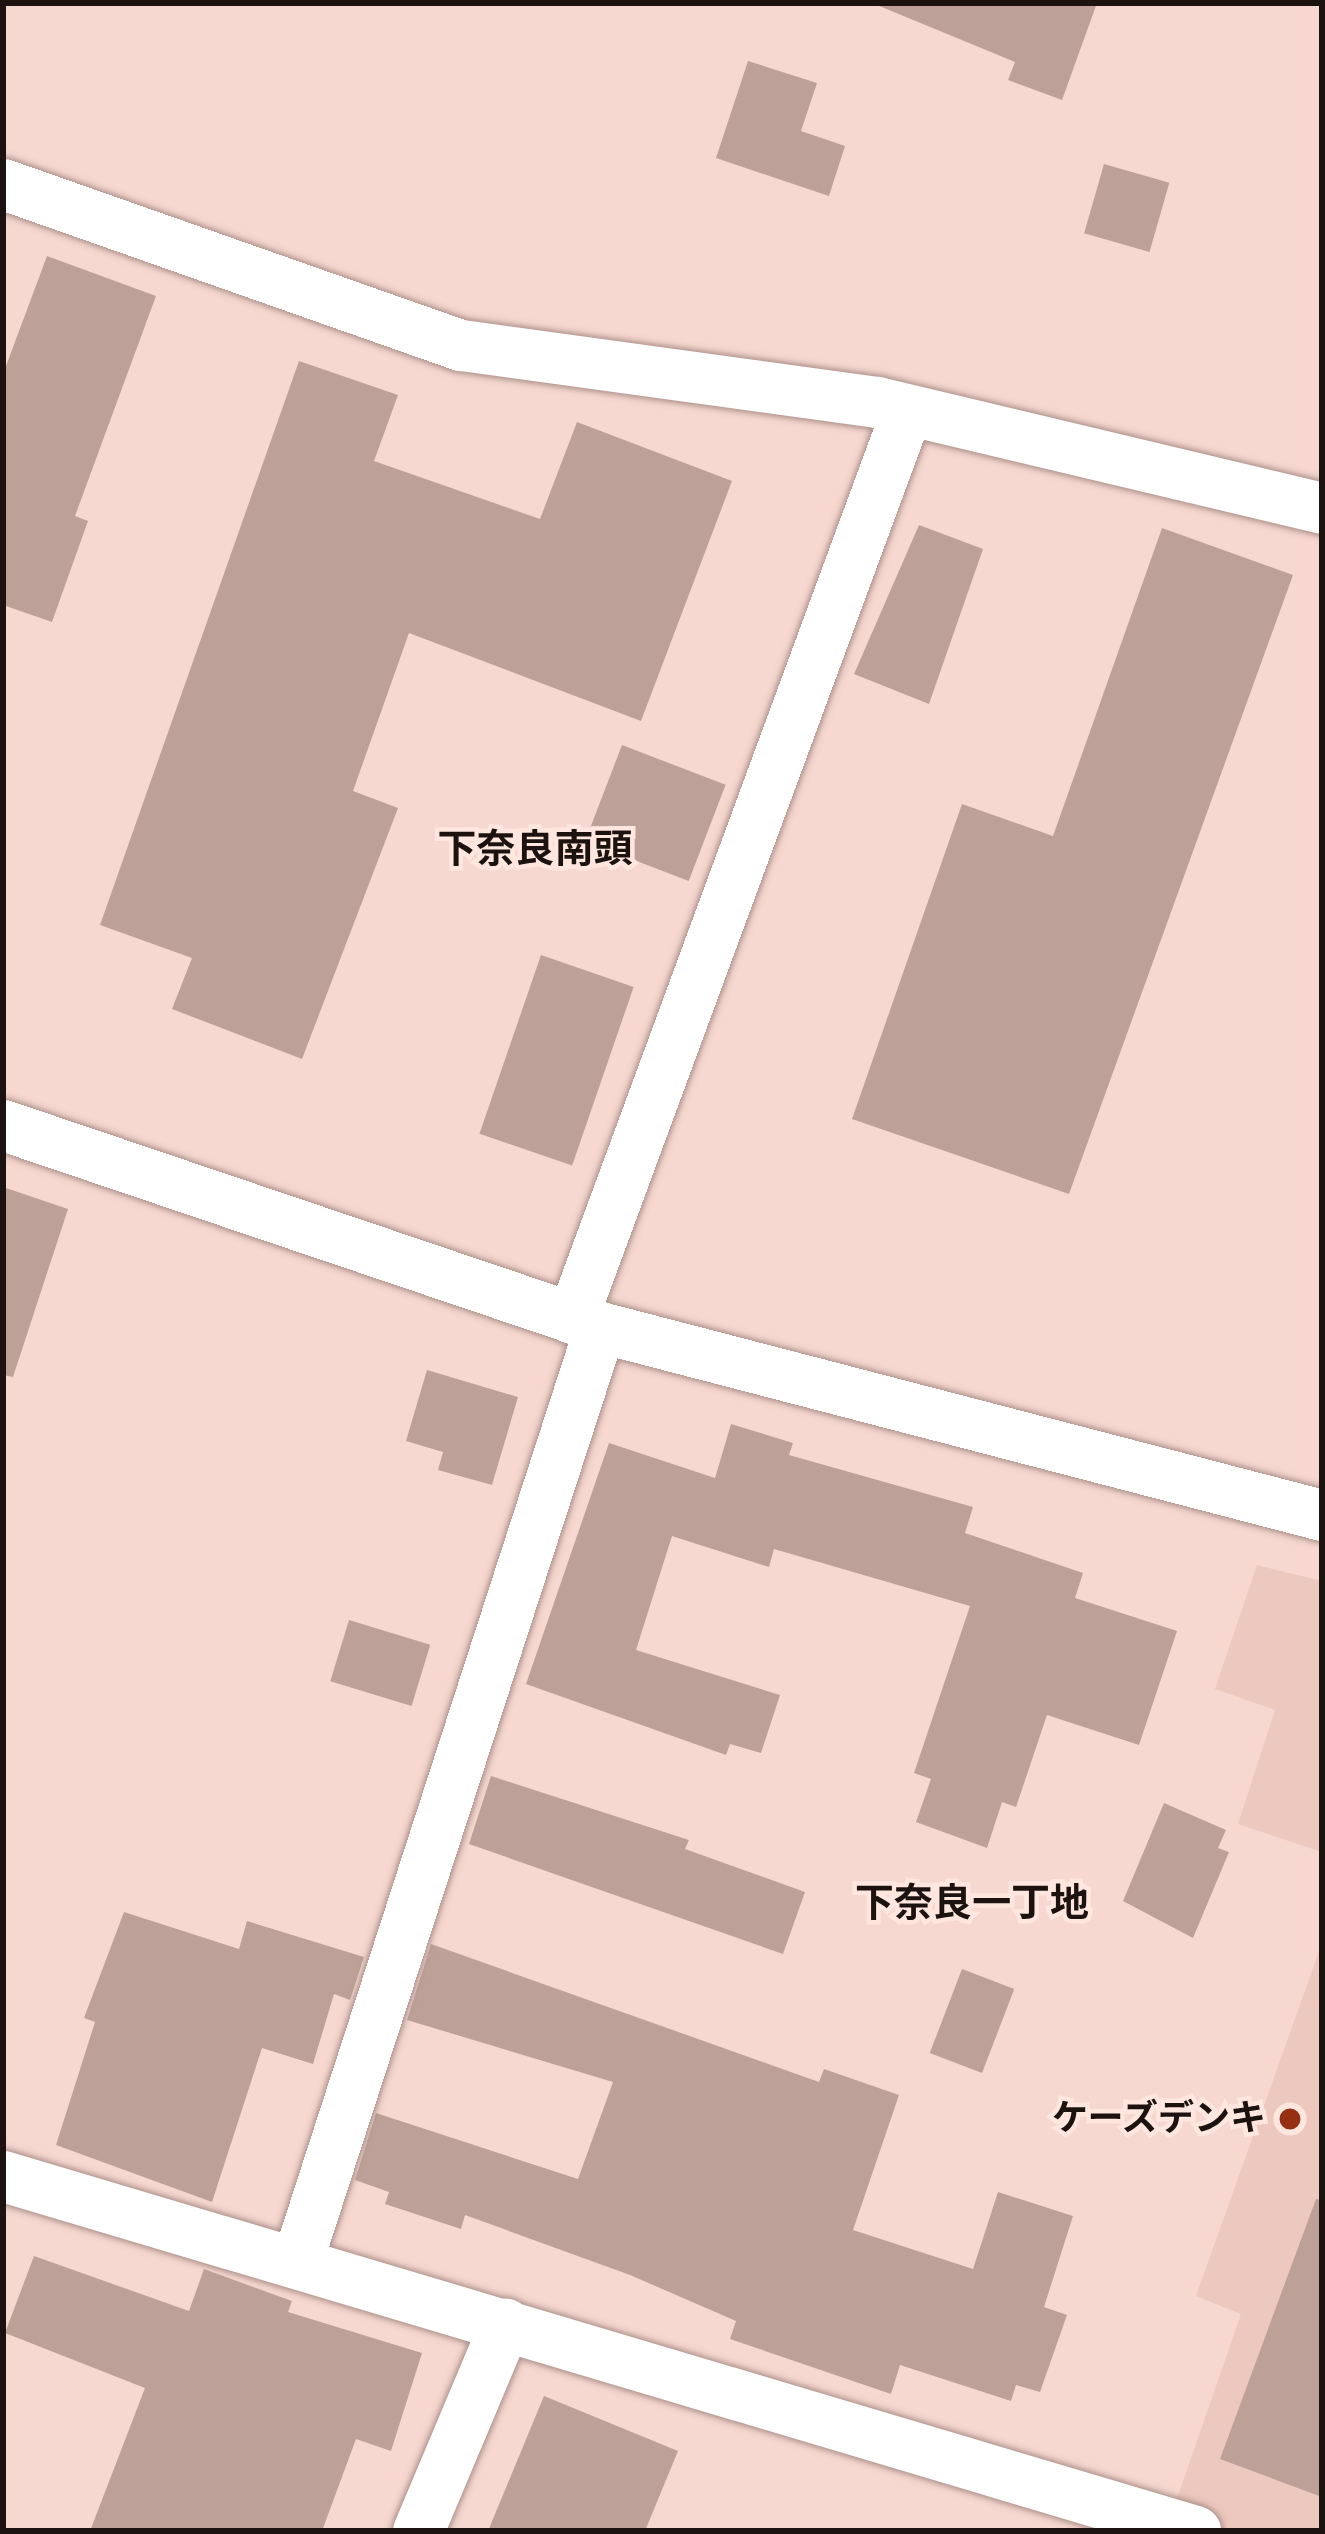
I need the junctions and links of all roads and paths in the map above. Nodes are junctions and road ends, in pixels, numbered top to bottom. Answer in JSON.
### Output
{"nodes":[{"id":1,"x":3,"y":184,"type":"edge"},
{"id":2,"x":907,"y":410,"type":"junction"},
{"id":3,"x":1322,"y":508,"type":"edge"},
{"id":4,"x":3,"y":1125,"type":"edge"},
{"id":5,"x":586,"y":1322,"type":"junction"},
{"id":6,"x":1322,"y":1515,"type":"edge"},
{"id":7,"x":3,"y":2176,"type":"edge"},
{"id":8,"x":298,"y":2258,"type":"junction"},
{"id":9,"x":505,"y":2324,"type":"junction"},
{"id":10,"x":418,"y":2531,"type":"edge"},
{"id":11,"x":1195,"y":2531,"type":"edge"}],
"edges":[{"from":1,"to":2,"type":"street"},
{"from":2,"to":3,"type":"street"},
{"from":2,"to":5,"type":"street"},
{"from":4,"to":5,"type":"street"},
{"from":5,"to":6,"type":"street"},
{"from":5,"to":8,"type":"street"},
{"from":7,"to":8,"type":"street"},
{"from":8,"to":9,"type":"street"},
{"from":9,"to":10,"type":"street"},
{"from":9,"to":11,"type":"street"}]}
